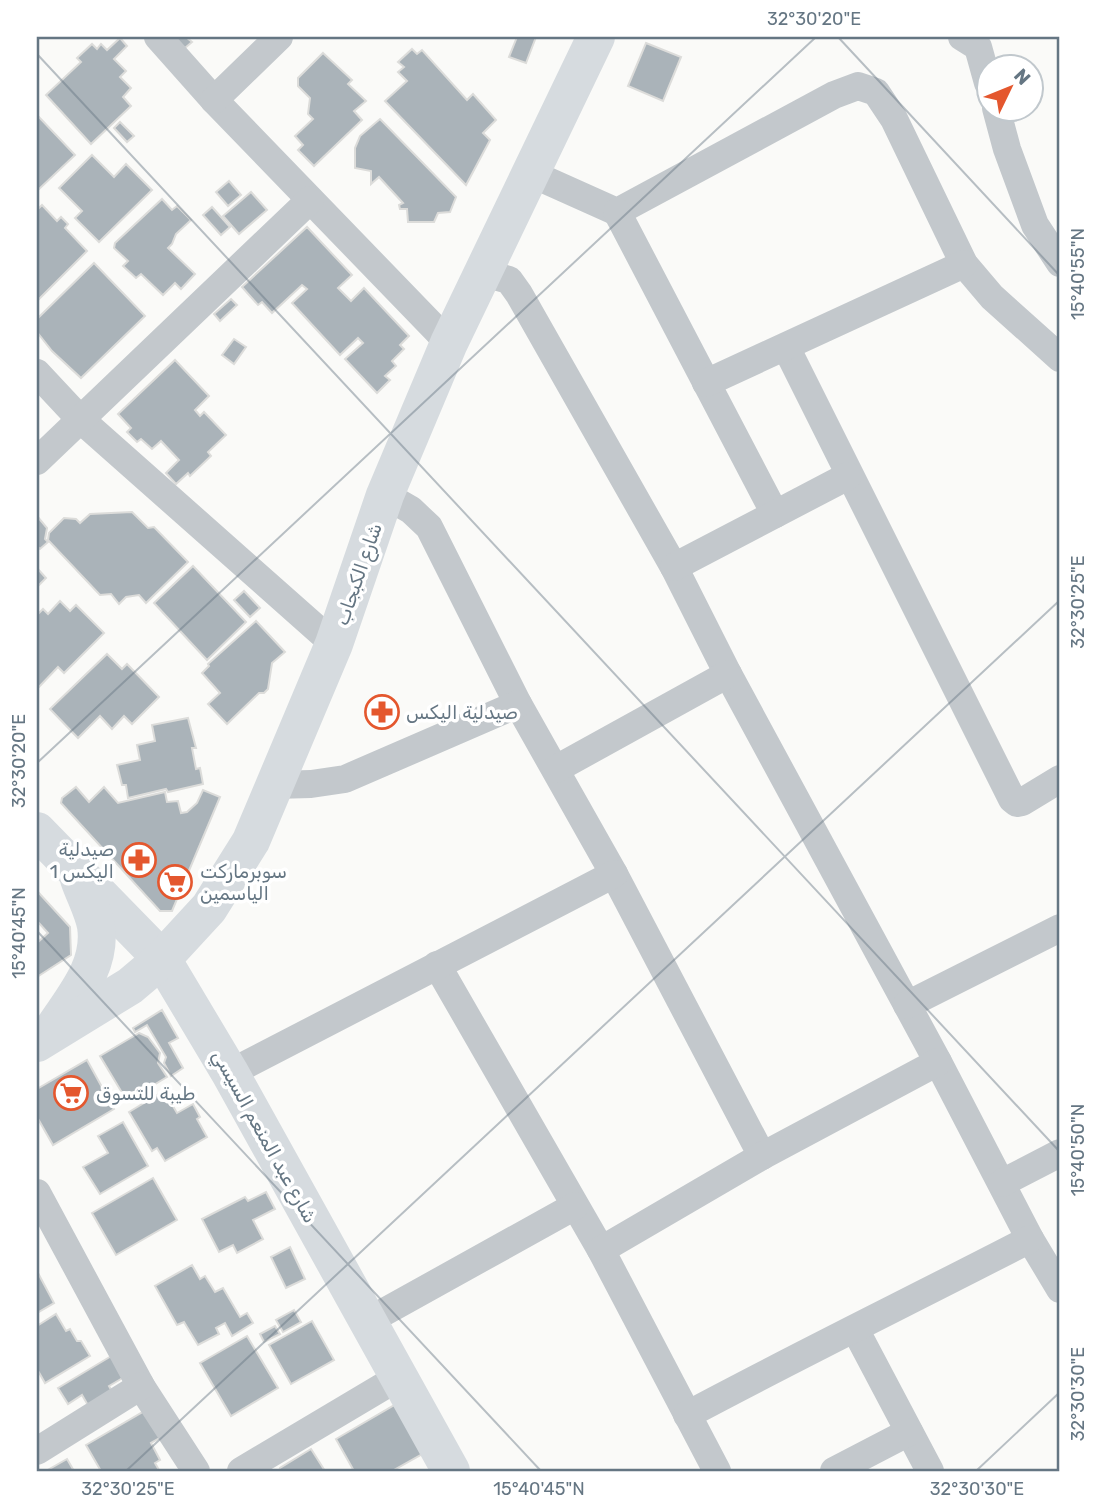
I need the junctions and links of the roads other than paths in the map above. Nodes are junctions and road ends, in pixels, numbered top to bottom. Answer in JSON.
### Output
{"nodes":[{"id":1,"x":158,"y":37,"type":"edge"},
{"id":2,"x":279,"y":37,"type":"edge"},
{"id":3,"x":596,"y":37,"type":"edge"},
{"id":4,"x":214,"y":100,"type":"junction"},
{"id":5,"x":1000,"y":122,"type":"edge"},
{"id":6,"x":530,"y":173,"type":"junction"},
{"id":7,"x":310,"y":200,"type":"junction"},
{"id":8,"x":617,"y":212,"type":"junction"},
{"id":9,"x":1060,"y":263,"type":"edge"},
{"id":10,"x":964,"y":264,"type":"junction"},
{"id":11,"x":482,"y":273,"type":"junction"},
{"id":12,"x":449,"y":343,"type":"junction"},
{"id":13,"x":786,"y":347,"type":"junction"},
{"id":14,"x":1060,"y":358,"type":"edge"},
{"id":15,"x":37,"y":373,"type":"edge"},
{"id":16,"x":706,"y":383,"type":"junction"},
{"id":17,"x":80,"y":419,"type":"junction"},
{"id":18,"x":37,"y":461,"type":"edge"},
{"id":19,"x":848,"y":476,"type":"junction"},
{"id":20,"x":384,"y":495,"type":"junction"},
{"id":21,"x":775,"y":514,"type":"junction"},
{"id":22,"x":674,"y":567,"type":"junction"},
{"id":23,"x":334,"y":645,"type":"junction"},
{"id":24,"x":727,"y":674,"type":"junction"},
{"id":25,"x":518,"y":704,"type":"junction"},
{"id":26,"x":556,"y":769,"type":"junction"},
{"id":27,"x":1060,"y":779,"type":"edge"},
{"id":28,"x":274,"y":785,"type":"junction"},
{"id":29,"x":37,"y":831,"type":"edge"},
{"id":30,"x":76,"y":871,"type":"junction"},
{"id":31,"x":614,"y":874,"type":"junction"},
{"id":32,"x":1060,"y":928,"type":"edge"},
{"id":33,"x":162,"y":959,"type":"junction"},
{"id":34,"x":437,"y":965,"type":"junction"},
{"id":35,"x":906,"y":1005,"type":"junction"},
{"id":36,"x":43,"y":1039,"type":"edge"},
{"id":37,"x":937,"y":1062,"type":"junction"},
{"id":38,"x":230,"y":1073,"type":"junction"},
{"id":39,"x":1060,"y":1153,"type":"edge"},
{"id":40,"x":762,"y":1156,"type":"junction"},
{"id":41,"x":1002,"y":1183,"type":"junction"},
{"id":42,"x":37,"y":1193,"type":"edge"},
{"id":43,"x":575,"y":1206,"type":"junction"},
{"id":44,"x":1030,"y":1239,"type":"junction"},
{"id":45,"x":601,"y":1250,"type":"junction"},
{"id":46,"x":1060,"y":1289,"type":"edge"},
{"id":47,"x":368,"y":1321,"type":"junction"},
{"id":48,"x":855,"y":1329,"type":"junction"},
{"id":49,"x":399,"y":1377,"type":"junction"},
{"id":50,"x":141,"y":1386,"type":"junction"},
{"id":51,"x":687,"y":1415,"type":"junction"},
{"id":52,"x":909,"y":1432,"type":"junction"},
{"id":53,"x":37,"y":1451,"type":"edge"},
{"id":54,"x":196,"y":1471,"type":"edge"},
{"id":55,"x":240,"y":1471,"type":"edge"},
{"id":56,"x":451,"y":1471,"type":"edge"},
{"id":57,"x":717,"y":1471,"type":"edge"},
{"id":58,"x":834,"y":1471,"type":"edge"},
{"id":59,"x":930,"y":1471,"type":"edge"}],
"edges":[{"from":1,"to":4,"type":"street"},
{"from":2,"to":4,"type":"street"},
{"from":3,"to":6,"type":"main road","name":"شارع الكبجاب"},
{"from":4,"to":7,"type":"street"},
{"from":5,"to":9,"type":"street"},
{"from":6,"to":8,"type":"street"},
{"from":6,"to":11,"type":"main road","name":"شارع الكبجاب"},
{"from":7,"to":12,"type":"street"},
{"from":7,"to":17,"type":"street"},
{"from":8,"to":10,"type":"street"},
{"from":8,"to":16,"type":"street"},
{"from":10,"to":13,"type":"street"},
{"from":10,"to":14,"type":"street"},
{"from":11,"to":12,"type":"main road","name":"شارع الكبجاب"},
{"from":11,"to":22,"type":"street"},
{"from":12,"to":20,"type":"main road","name":"شارع الكبجاب"},
{"from":13,"to":16,"type":"street"},
{"from":13,"to":19,"type":"street"},
{"from":15,"to":17,"type":"street"},
{"from":16,"to":21,"type":"street"},
{"from":17,"to":18,"type":"street"},
{"from":17,"to":23,"type":"street"},
{"from":19,"to":21,"type":"street"},
{"from":19,"to":27,"type":"street"},
{"from":20,"to":23,"type":"main road","name":"شارع الكبجاب"},
{"from":20,"to":25,"type":"street"},
{"from":21,"to":22,"type":"street"},
{"from":22,"to":24,"type":"street"},
{"from":23,"to":28,"type":"main road","name":"شارع الكبجاب"},
{"from":24,"to":26,"type":"street"},
{"from":24,"to":35,"type":"street"},
{"from":25,"to":26,"type":"street"},
{"from":25,"to":28,"type":"street"},
{"from":26,"to":31,"type":"street"},
{"from":28,"to":33,"type":"main road","name":"شارع الكبجاب"},
{"from":29,"to":30,"type":"main road","name":"شارع عبد المنعم السيسي"},
{"from":30,"to":33,"type":"main road","name":"شارع عبد المنعم السيسي"},
{"from":30,"to":36,"type":"main road"},
{"from":31,"to":34,"type":"street"},
{"from":31,"to":40,"type":"street"},
{"from":32,"to":35,"type":"street"},
{"from":33,"to":36,"type":"main road","name":"شارع الكبجاب"},
{"from":33,"to":38,"type":"main road","name":"شارع عبد المنعم السيسي"},
{"from":34,"to":38,"type":"street"},
{"from":34,"to":43,"type":"street"},
{"from":35,"to":37,"type":"street"},
{"from":37,"to":40,"type":"street"},
{"from":37,"to":41,"type":"street"},
{"from":38,"to":47,"type":"main road","name":"شارع عبد المنعم السيسي"},
{"from":39,"to":41,"type":"street"},
{"from":40,"to":45,"type":"street"},
{"from":41,"to":44,"type":"street"},
{"from":42,"to":50,"type":"street"},
{"from":43,"to":45,"type":"street"},
{"from":43,"to":47,"type":"street"},
{"from":44,"to":46,"type":"street"},
{"from":44,"to":48,"type":"street"},
{"from":45,"to":51,"type":"street"},
{"from":47,"to":49,"type":"main road","name":"شارع عبد المنعم السيسي"},
{"from":48,"to":51,"type":"street"},
{"from":48,"to":52,"type":"street"},
{"from":49,"to":55,"type":"street"},
{"from":49,"to":56,"type":"main road","name":"شارع عبد المنعم السيسي"},
{"from":50,"to":53,"type":"street"},
{"from":50,"to":54,"type":"street"},
{"from":51,"to":57,"type":"street"},
{"from":52,"to":58,"type":"street"},
{"from":52,"to":59,"type":"street"}]}
